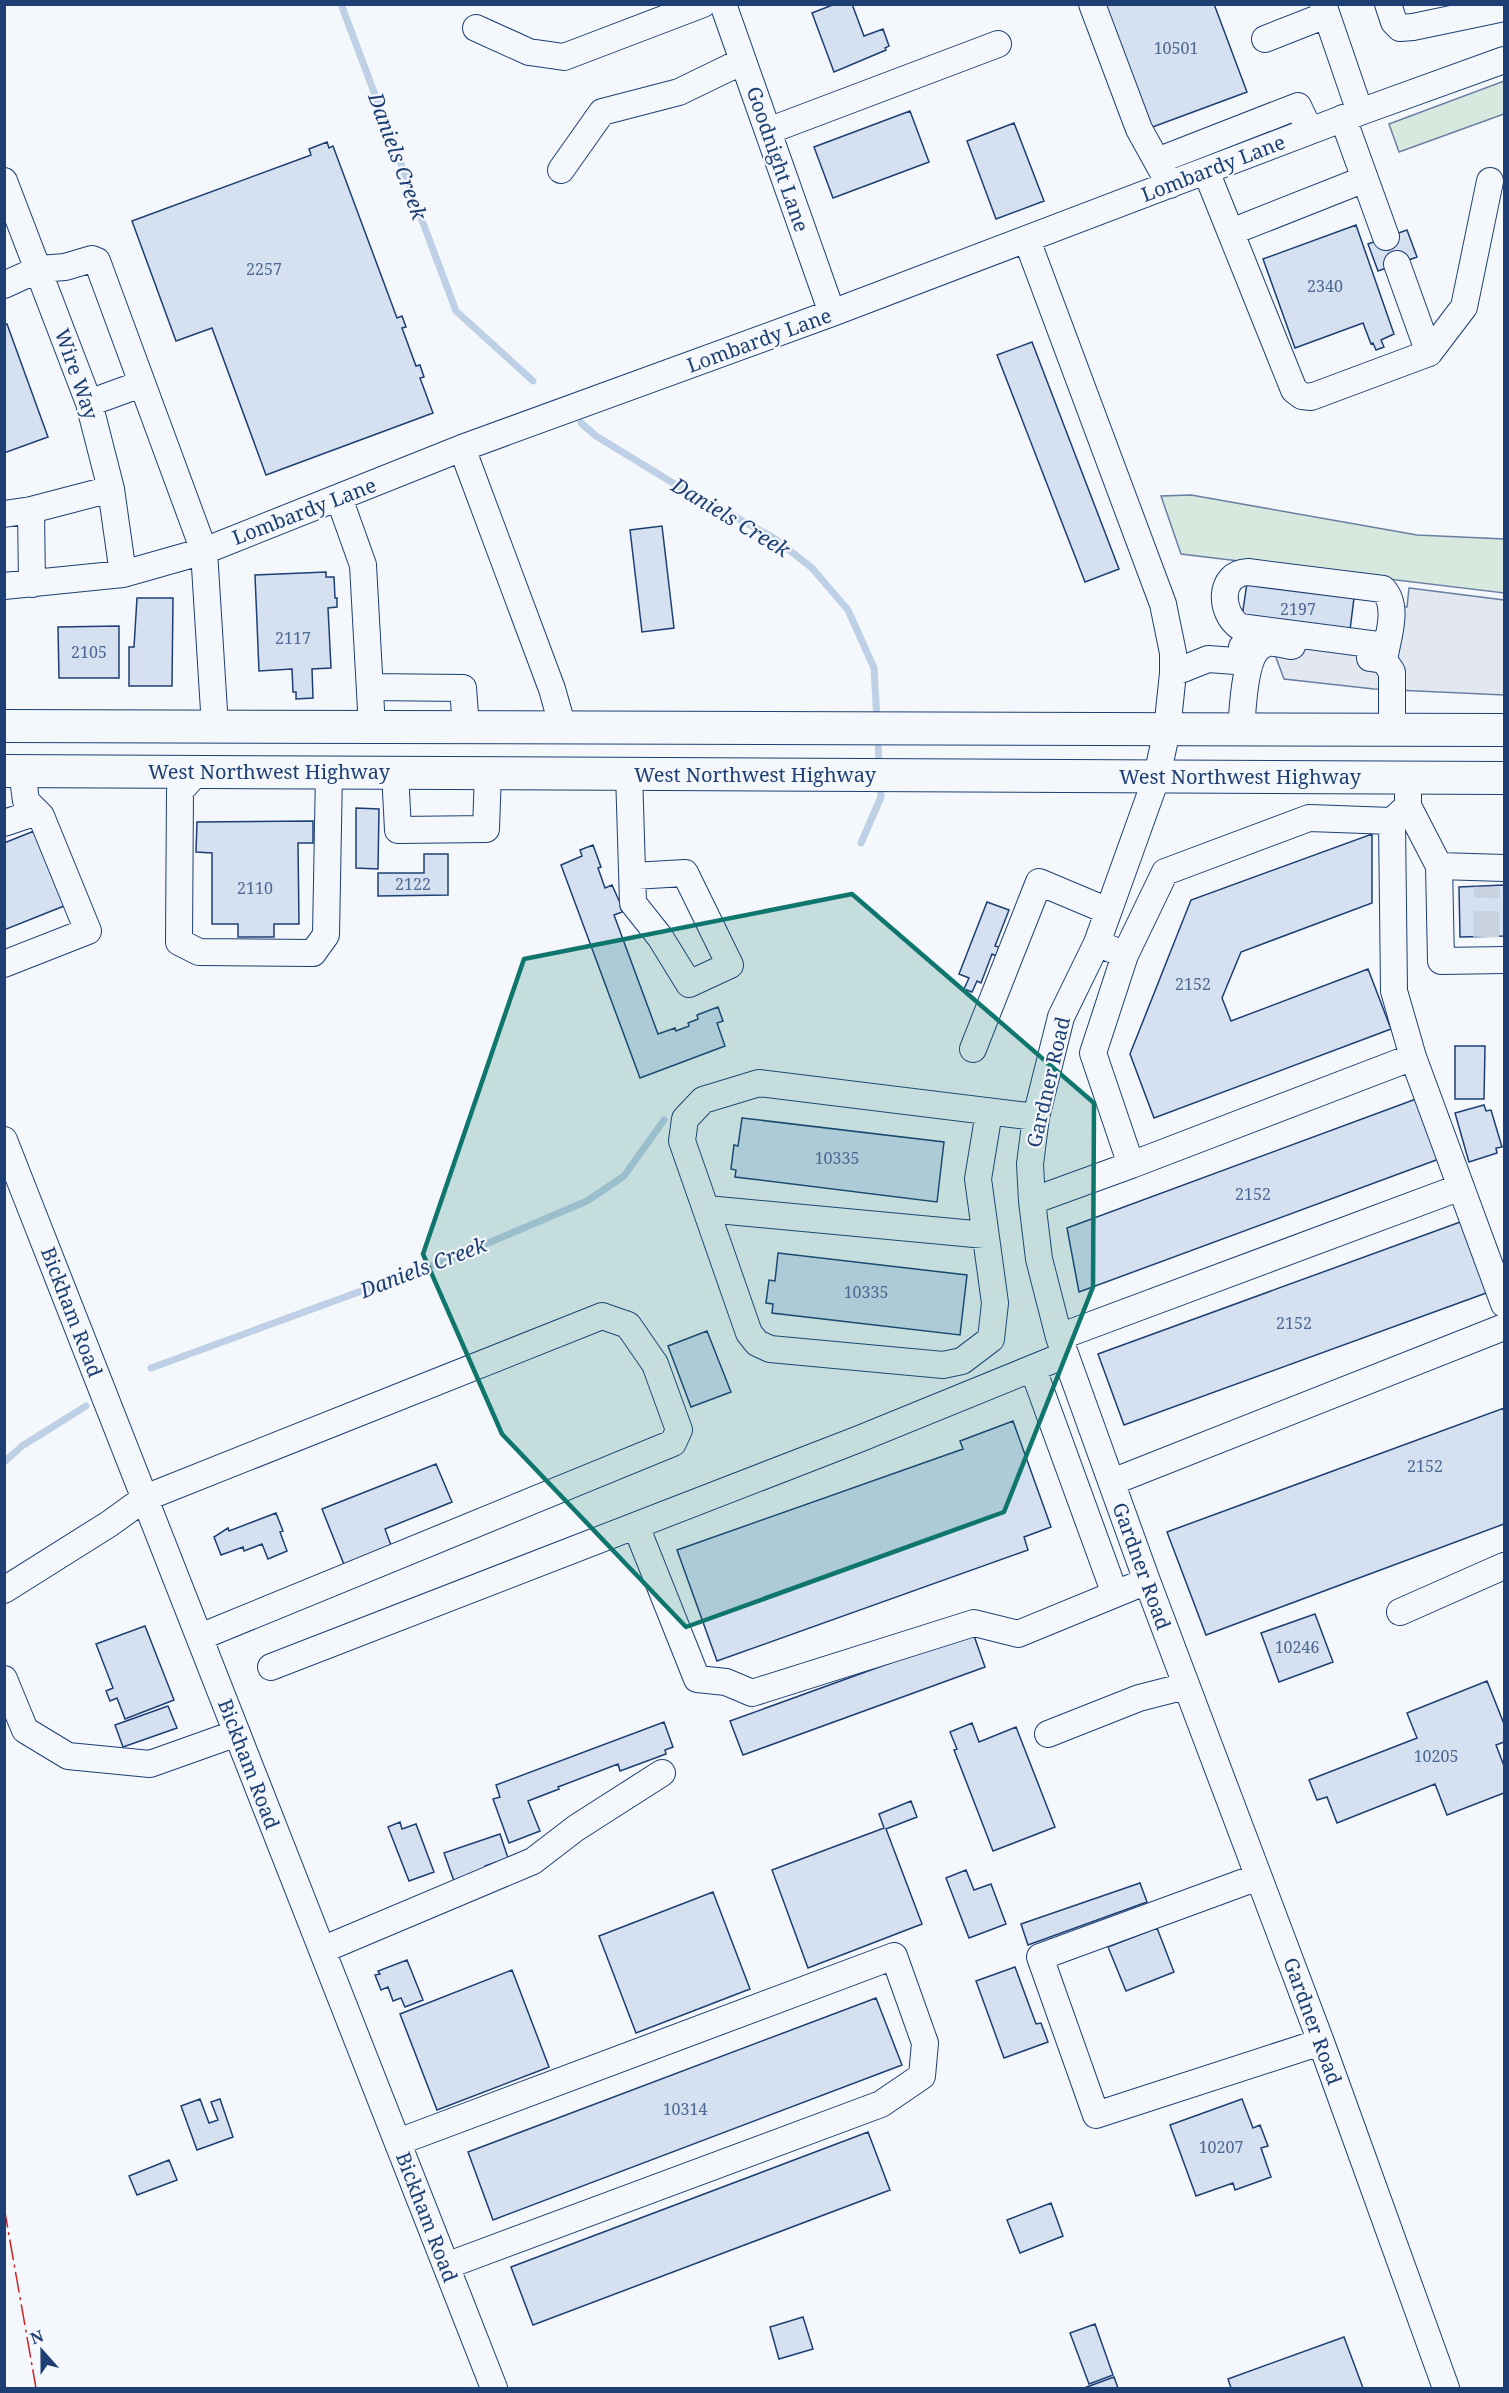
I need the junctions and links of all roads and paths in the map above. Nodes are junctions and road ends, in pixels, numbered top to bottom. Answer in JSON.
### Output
{"nodes":[{"id":1,"x":703,"y":4,"type":"edge"},
{"id":2,"x":723,"y":4,"type":"edge"},
{"id":3,"x":1092,"y":4,"type":"edge"},
{"id":4,"x":1388,"y":4,"type":"edge"},
{"id":5,"x":1504,"y":8,"type":"edge"},
{"id":6,"x":1324,"y":10,"type":"edge"},
{"id":7,"x":476,"y":28,"type":"dead end"},
{"id":8,"x":1265,"y":39,"type":"dead end"},
{"id":9,"x":998,"y":44,"type":"dead end"},
{"id":10,"x":1504,"y":60,"type":"edge"},
{"id":11,"x":743,"y":61,"type":"junction"},
{"id":12,"x":1352,"y":115,"type":"junction"},
{"id":13,"x":768,"y":131,"type":"junction"},
{"id":14,"x":1310,"y":131,"type":"junction"},
{"id":15,"x":1157,"y":161,"type":"junction"},
{"id":16,"x":561,"y":170,"type":"dead end"},
{"id":17,"x":1206,"y":171,"type":"junction"},
{"id":18,"x":1365,"y":179,"type":"junction"},
{"id":19,"x":4,"y":181,"type":"edge"},
{"id":20,"x":1491,"y":181,"type":"dead end"},
{"id":21,"x":1170,"y":185,"type":"junction"},
{"id":22,"x":1231,"y":231,"type":"junction"},
{"id":23,"x":1386,"y":237,"type":"dead end"},
{"id":24,"x":1027,"y":240,"type":"junction"},
{"id":25,"x":1397,"y":264,"type":"dead end"},
{"id":26,"x":39,"y":269,"type":"junction"},
{"id":27,"x":4,"y":285,"type":"edge"},
{"id":28,"x":832,"y":313,"type":"junction"},
{"id":29,"x":1429,"y":353,"type":"junction"},
{"id":30,"x":141,"y":384,"type":"junction"},
{"id":31,"x":88,"y":403,"type":"junction"},
{"id":32,"x":462,"y":448,"type":"junction"},
{"id":33,"x":111,"y":489,"type":"junction"},
{"id":34,"x":339,"y":498,"type":"junction"},
{"id":35,"x":31,"y":510,"type":"junction"},
{"id":36,"x":4,"y":513,"type":"edge"},
{"id":37,"x":204,"y":550,"type":"junction"},
{"id":38,"x":123,"y":574,"type":"junction"},
{"id":39,"x":32,"y":584,"type":"junction"},
{"id":40,"x":4,"y":586,"type":"edge"},
{"id":41,"x":1231,"y":621,"type":"junction"},
{"id":42,"x":1385,"y":653,"type":"junction"},
{"id":43,"x":1249,"y":662,"type":"junction"},
{"id":44,"x":1173,"y":673,"type":"junction"},
{"id":45,"x":370,"y":687,"type":"junction"},
{"id":46,"x":4,"y":726,"type":"edge"},
{"id":47,"x":207,"y":727,"type":"junction"},
{"id":48,"x":372,"y":728,"type":"junction"},
{"id":49,"x":478,"y":728,"type":"junction"},
{"id":50,"x":562,"y":728,"type":"junction"},
{"id":51,"x":1167,"y":730,"type":"junction"},
{"id":52,"x":1241,"y":730,"type":"junction"},
{"id":53,"x":1392,"y":730,"type":"junction"},
{"id":54,"x":1504,"y":730,"type":"edge"},
{"id":55,"x":13,"y":771,"type":"edge"},
{"id":56,"x":198,"y":771,"type":"junction"},
{"id":57,"x":329,"y":772,"type":"junction"},
{"id":58,"x":395,"y":772,"type":"junction"},
{"id":59,"x":488,"y":772,"type":"junction"},
{"id":60,"x":629,"y":773,"type":"junction"},
{"id":61,"x":1157,"y":776,"type":"junction"},
{"id":62,"x":1504,"y":778,"type":"edge"},
{"id":63,"x":1403,"y":802,"type":"junction"},
{"id":64,"x":37,"y":812,"type":"junction"},
{"id":65,"x":4,"y":824,"type":"edge"},
{"id":66,"x":1440,"y":866,"type":"junction"},
{"id":67,"x":1493,"y":874,"type":"edge"},
{"id":68,"x":633,"y":876,"type":"junction"},
{"id":69,"x":1108,"y":911,"type":"junction"},
{"id":70,"x":1097,"y":943,"type":"junction"},
{"id":71,"x":1492,"y":952,"type":"edge"},
{"id":72,"x":1125,"y":955,"type":"junction"},
{"id":73,"x":4,"y":964,"type":"edge"},
{"id":74,"x":973,"y":1049,"type":"dead end"},
{"id":75,"x":1413,"y":1058,"type":"junction"},
{"id":76,"x":989,"y":1112,"type":"junction"},
{"id":77,"x":1036,"y":1117,"type":"junction"},
{"id":78,"x":4,"y":1140,"type":"edge"},
{"id":79,"x":1131,"y":1165,"type":"junction"},
{"id":80,"x":1461,"y":1187,"type":"junction"},
{"id":81,"x":1032,"y":1202,"type":"junction"},
{"id":82,"x":707,"y":1209,"type":"junction"},
{"id":83,"x":985,"y":1235,"type":"junction"},
{"id":84,"x":1504,"y":1304,"type":"edge"},
{"id":85,"x":1504,"y":1327,"type":"edge"},
{"id":86,"x":1062,"y":1346,"type":"junction"},
{"id":87,"x":1033,"y":1368,"type":"junction"},
{"id":88,"x":1112,"y":1482,"type":"junction"},
{"id":89,"x":145,"y":1498,"type":"junction"},
{"id":90,"x":636,"y":1526,"type":"junction"},
{"id":91,"x":1504,"y":1566,"type":"edge"},
{"id":92,"x":1147,"y":1581,"type":"junction"},
{"id":93,"x":4,"y":1590,"type":"edge"},
{"id":94,"x":1115,"y":1594,"type":"junction"},
{"id":95,"x":1401,"y":1612,"type":"dead end"},
{"id":96,"x":200,"y":1637,"type":"junction"},
{"id":97,"x":271,"y":1667,"type":"dead end"},
{"id":98,"x":4,"y":1679,"type":"edge"},
{"id":99,"x":1186,"y":1686,"type":"junction"},
{"id":100,"x":237,"y":1733,"type":"junction"},
{"id":101,"x":1048,"y":1734,"type":"dead end"},
{"id":102,"x":662,"y":1773,"type":"dead end"},
{"id":103,"x":1258,"y":1877,"type":"junction"},
{"id":104,"x":322,"y":1950,"type":"junction"},
{"id":105,"x":1321,"y":2042,"type":"junction"},
{"id":106,"x":398,"y":2142,"type":"junction"},
{"id":107,"x":446,"y":2266,"type":"junction"},
{"id":108,"x":495,"y":2388,"type":"edge"},
{"id":109,"x":1446,"y":2388,"type":"edge"}],
"edges":[{"from":1,"to":7,"type":"street"},
{"from":2,"to":11,"type":"street","name":"Goodnight Lane"},
{"from":3,"to":15,"type":"street"},
{"from":4,"to":5,"type":"street"},
{"from":6,"to":8,"type":"street"},
{"from":6,"to":12,"type":"street"},
{"from":9,"to":13,"type":"street"},
{"from":10,"to":12,"type":"street","name":"Lombardy Lane"},
{"from":11,"to":13,"type":"street","name":"Goodnight Lane"},
{"from":11,"to":16,"type":"street"},
{"from":12,"to":14,"type":"street","name":"Lombardy Lane"},
{"from":12,"to":18,"type":"street"},
{"from":13,"to":28,"type":"street","name":"Goodnight Lane"},
{"from":14,"to":15,"type":"street"},
{"from":14,"to":17,"type":"street","name":"Lombardy Lane"},
{"from":15,"to":21,"type":"street"},
{"from":17,"to":21,"type":"street","name":"Lombardy Lane"},
{"from":17,"to":22,"type":"street"},
{"from":18,"to":22,"type":"street"},
{"from":18,"to":23,"type":"street"},
{"from":19,"to":26,"type":"street","name":"Wire Way"},
{"from":20,"to":29,"type":"street"},
{"from":21,"to":24,"type":"street","name":"Lombardy Lane"},
{"from":22,"to":29,"type":"street"},
{"from":24,"to":28,"type":"street","name":"Lombardy Lane"},
{"from":24,"to":44,"type":"street","name":"Gardner Road"},
{"from":25,"to":29,"type":"street"},
{"from":26,"to":27,"type":"street"},
{"from":26,"to":30,"type":"street"},
{"from":26,"to":31,"type":"street","name":"Wire Way"},
{"from":28,"to":32,"type":"street","name":"Lombardy Lane"},
{"from":30,"to":31,"type":"street"},
{"from":30,"to":37,"type":"street"},
{"from":31,"to":33,"type":"street","name":"Wire Way"},
{"from":32,"to":34,"type":"street","name":"Lombardy Lane"},
{"from":32,"to":50,"type":"street"},
{"from":33,"to":35,"type":"street"},
{"from":33,"to":38,"type":"street","name":"Wire Way"},
{"from":34,"to":37,"type":"street","name":"Lombardy Lane"},
{"from":34,"to":45,"type":"street"},
{"from":35,"to":36,"type":"street"},
{"from":35,"to":39,"type":"street"},
{"from":37,"to":38,"type":"street","name":"Lombardy Lane"},
{"from":37,"to":47,"type":"street"},
{"from":38,"to":39,"type":"street","name":"Lombardy Lane"},
{"from":39,"to":40,"type":"street","name":"Lombardy Lane"},
{"from":41,"to":42,"type":"street"},
{"from":41,"to":42,"type":"street"},
{"from":41,"to":43,"type":"street"},
{"from":42,"to":43,"type":"street"},
{"from":42,"to":53,"type":"street"},
{"from":43,"to":44,"type":"street"},
{"from":43,"to":52,"type":"street"},
{"from":44,"to":51,"type":"street","name":"Gardner Road"},
{"from":45,"to":48,"type":"street"},
{"from":45,"to":49,"type":"street"},
{"from":46,"to":47,"type":"main road"},
{"from":47,"to":48,"type":"main road"},
{"from":47,"to":56,"type":"main road"},
{"from":48,"to":49,"type":"main road"},
{"from":49,"to":50,"type":"main road"},
{"from":49,"to":59,"type":"main road"},
{"from":50,"to":51,"type":"main road"},
{"from":51,"to":52,"type":"main road"},
{"from":51,"to":61,"type":"street","name":"Gardner Road"},
{"from":52,"to":53,"type":"main road"},
{"from":53,"to":54,"type":"main road"},
{"from":55,"to":56,"type":"main road","name":"West Northwest Highway"},
{"from":55,"to":64,"type":"street"},
{"from":56,"to":57,"type":"main road","name":"West Northwest Highway"},
{"from":56,"to":57,"type":"street"},
{"from":57,"to":58,"type":"main road","name":"West Northwest Highway"},
{"from":58,"to":59,"type":"main road","name":"West Northwest Highway"},
{"from":58,"to":59,"type":"street"},
{"from":59,"to":60,"type":"main road","name":"West Northwest Highway"},
{"from":60,"to":61,"type":"main road","name":"West Northwest Highway"},
{"from":60,"to":68,"type":"street"},
{"from":61,"to":63,"type":"main road","name":"West Northwest Highway"},
{"from":61,"to":69,"type":"street","name":"Gardner Road"},
{"from":62,"to":63,"type":"main road","name":"West Northwest Highway"},
{"from":63,"to":66,"type":"street"},
{"from":63,"to":72,"type":"street"},
{"from":63,"to":75,"type":"street"},
{"from":64,"to":65,"type":"street"},
{"from":64,"to":73,"type":"street"},
{"from":66,"to":67,"type":"street"},
{"from":66,"to":71,"type":"street"},
{"from":68,"to":68,"type":"street"},
{"from":69,"to":70,"type":"street","name":"Gardner Road"},
{"from":69,"to":74,"type":"street"},
{"from":70,"to":72,"type":"street"},
{"from":70,"to":77,"type":"street","name":"Gardner Road"},
{"from":72,"to":79,"type":"street"},
{"from":75,"to":79,"type":"street"},
{"from":75,"to":80,"type":"street"},
{"from":76,"to":77,"type":"street"},
{"from":76,"to":82,"type":"street"},
{"from":76,"to":83,"type":"street"},
{"from":77,"to":81,"type":"street","name":"Gardner Road"},
{"from":78,"to":89,"type":"street","name":"Bickham Road"},
{"from":79,"to":81,"type":"street"},
{"from":80,"to":84,"type":"street"},
{"from":80,"to":86,"type":"street"},
{"from":81,"to":86,"type":"street","name":"Gardner Road"},
{"from":82,"to":83,"type":"street"},
{"from":82,"to":83,"type":"street"},
{"from":85,"to":88,"type":"street"},
{"from":86,"to":87,"type":"street"},
{"from":86,"to":88,"type":"street","name":"Gardner Road"},
{"from":87,"to":90,"type":"street"},
{"from":87,"to":94,"type":"street"},
{"from":88,"to":92,"type":"street","name":"Gardner Road"},
{"from":89,"to":93,"type":"street"},
{"from":89,"to":96,"type":"street","name":"Bickham Road"},
{"from":89,"to":96,"type":"street"},
{"from":90,"to":94,"type":"street"},
{"from":90,"to":97,"type":"street"},
{"from":91,"to":95,"type":"street"},
{"from":92,"to":94,"type":"street"},
{"from":92,"to":99,"type":"street","name":"Gardner Road"},
{"from":96,"to":100,"type":"street","name":"Bickham Road"},
{"from":98,"to":100,"type":"street"},
{"from":99,"to":101,"type":"street"},
{"from":99,"to":103,"type":"street","name":"Gardner Road"},
{"from":100,"to":104,"type":"street","name":"Bickham Road"},
{"from":102,"to":104,"type":"street"},
{"from":103,"to":105,"type":"street","name":"Gardner Road"},
{"from":103,"to":105,"type":"street"},
{"from":104,"to":106,"type":"street","name":"Bickham Road"},
{"from":105,"to":109,"type":"street","name":"Gardner Road"},
{"from":106,"to":107,"type":"street","name":"Bickham Road"},
{"from":106,"to":107,"type":"street"},
{"from":107,"to":108,"type":"street","name":"Bickham Road"}]}
